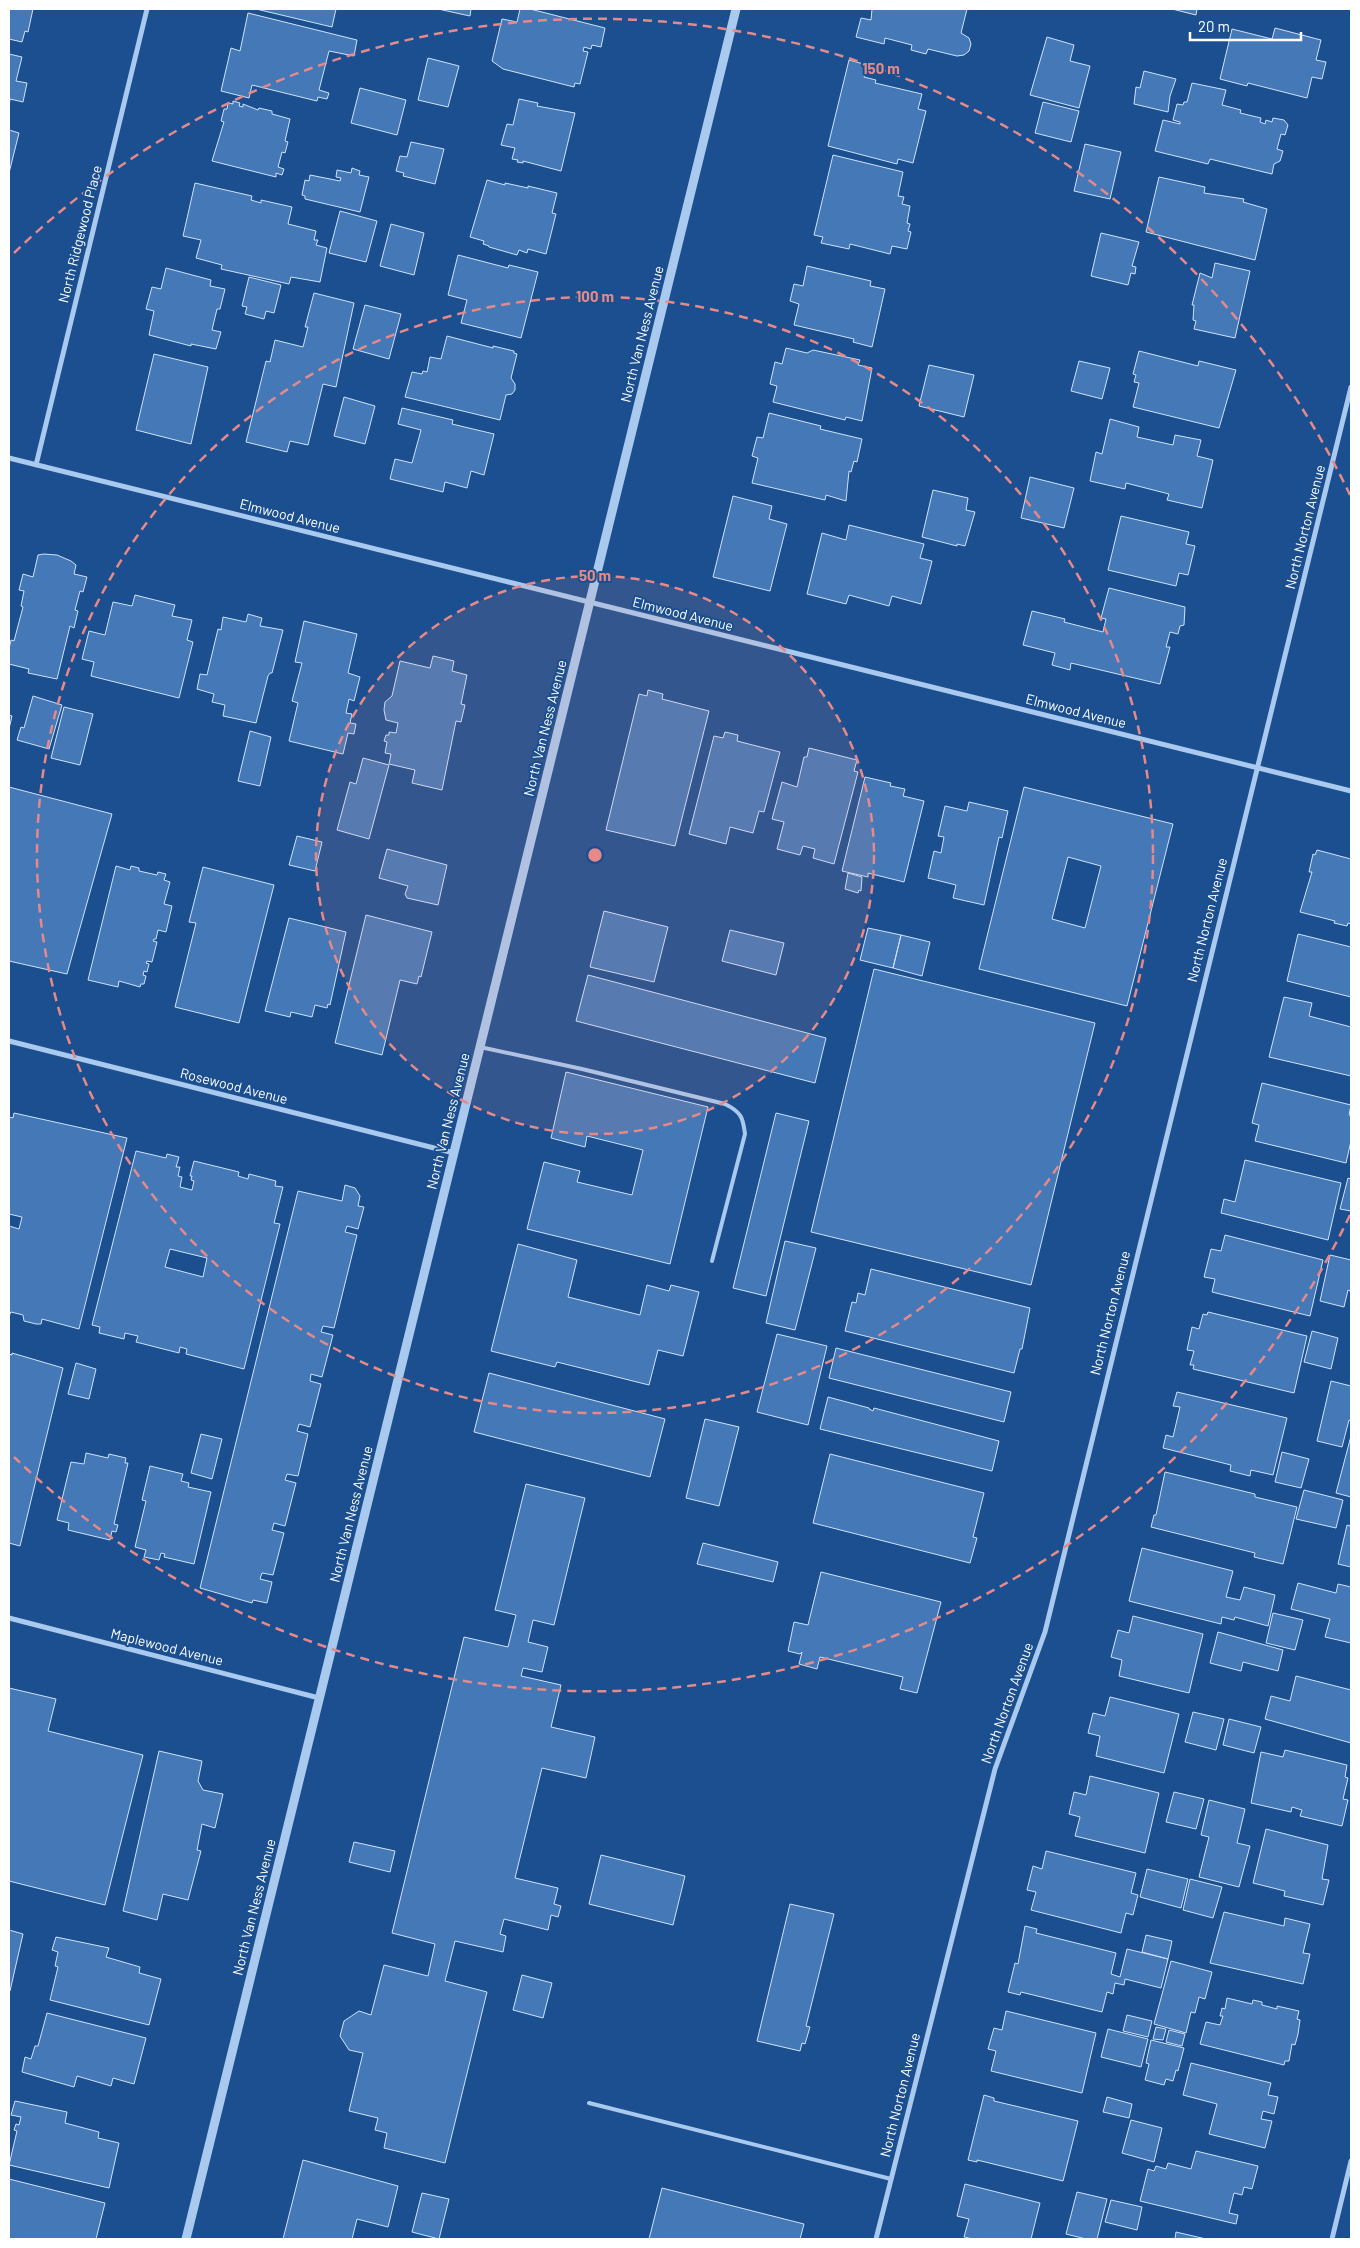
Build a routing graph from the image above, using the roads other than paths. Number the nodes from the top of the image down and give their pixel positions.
1 (147, 9) edge
2 (736, 9) edge
3 (1351, 388) edge
4 (9, 458) edge
5 (36, 465) junction
6 (590, 602) junction
7 (1258, 768) junction
8 (1351, 791) edge
9 (9, 1041) edge
10 (480, 1046) junction
11 (454, 1154) junction
12 (712, 1261) dead end
13 (9, 1618) edge
14 (320, 1698) junction
15 (589, 2103) dead end
16 (1351, 2161) edge
17 (891, 2179) junction
18 (186, 2239) edge
19 (876, 2239) edge
20 (1332, 2239) edge

1 - 5 street, North Ridgewood Place
2 - 6 street, North Van Ness Avenue
3 - 7 street, North Norton Avenue
4 - 5 street, Elmwood Avenue
5 - 6 street, Elmwood Avenue
6 - 7 street, Elmwood Avenue
6 - 10 street, North Van Ness Avenue
7 - 8 street, Elmwood Avenue
7 - 17 street, North Norton Avenue
9 - 11 street, Rosewood Avenue
10 - 11 street, North Van Ness Avenue
10 - 12 lane
11 - 14 street, North Van Ness Avenue
13 - 14 street, Maplewood Avenue
14 - 18 street, North Van Ness Avenue
15 - 17 lane
16 - 20 street
17 - 19 street, North Norton Avenue

